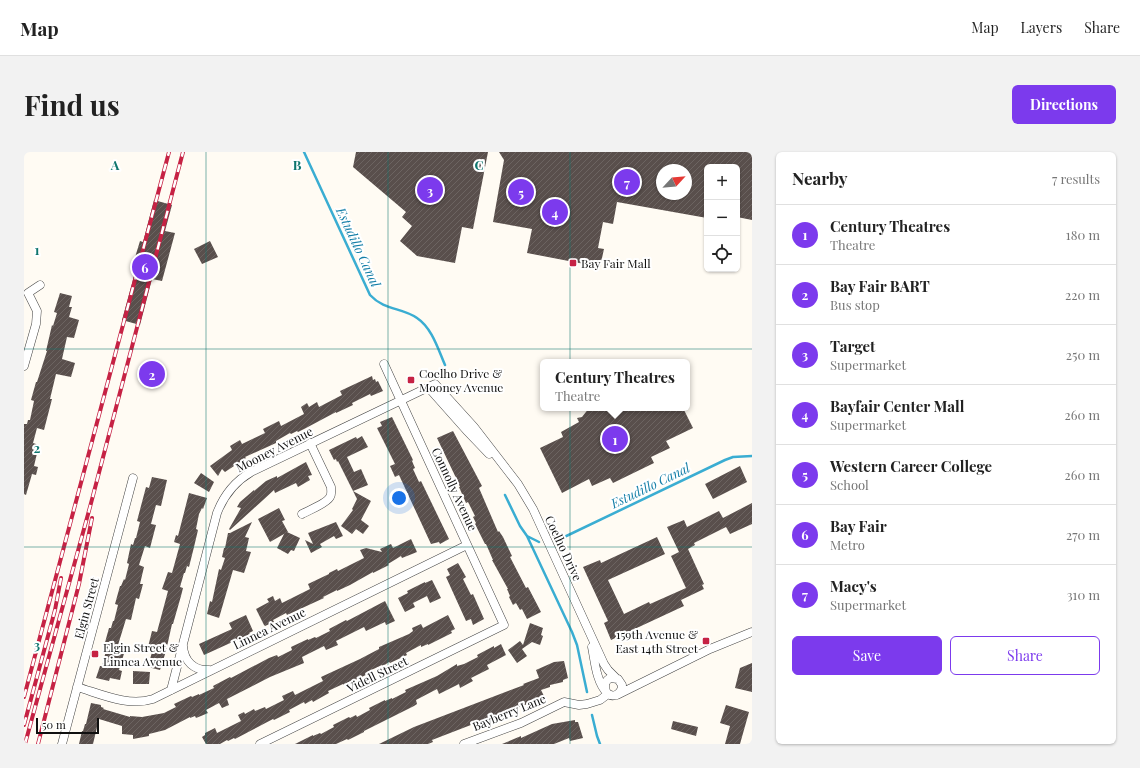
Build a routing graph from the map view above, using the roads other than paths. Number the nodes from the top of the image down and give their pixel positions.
1 (24, 285) edge
2 (40, 285) dead end
3 (28, 293) junction
4 (384, 364) dead end
5 (24, 366) edge
6 (431, 386) joint
7 (400, 400) junction
8 (310, 443) junction
9 (133, 478) dead end
10 (302, 514) dead end
11 (467, 545) junction
12 (504, 625) joint
13 (589, 632) junction
14 (752, 632) edge
15 (183, 642) junction
16 (212, 669) junction
17 (617, 678) junction
18 (640, 683) junction
19 (77, 687) junction
20 (171, 690) junction
21 (607, 692) junction
22 (617, 694) junction
23 (62, 744) edge
24 (260, 744) edge
25 (464, 744) edge

1 - 3 street
2 - 3 street
3 - 5 street
4 - 7 street, Connolly Avenue
6 - 7 street, Mooney Avenue
6 - 13 street, Coelho Drive
7 - 8 street, Mooney Avenue
7 - 11 street, Connolly Avenue
8 - 10 street
8 - 15 street, Mooney Avenue
9 - 19 street, Elgin Street
11 - 12 street, Connolly Avenue
11 - 16 street, Linnea Avenue
12 - 24 street, Videll Street
13 - 17 street, Coelho Drive
13 - 21 street, Coelho Drive
14 - 18 street
15 - 16 street
15 - 20 street, Mooney Avenue
16 - 20 street, Linnea Avenue
17 - 18 street
17 - 21 street
17 - 22 street
18 - 22 street
19 - 20 street, Linnea Avenue
19 - 23 street, Elgin Street
21 - 22 street
21 - 25 street, Bayberry Lane

